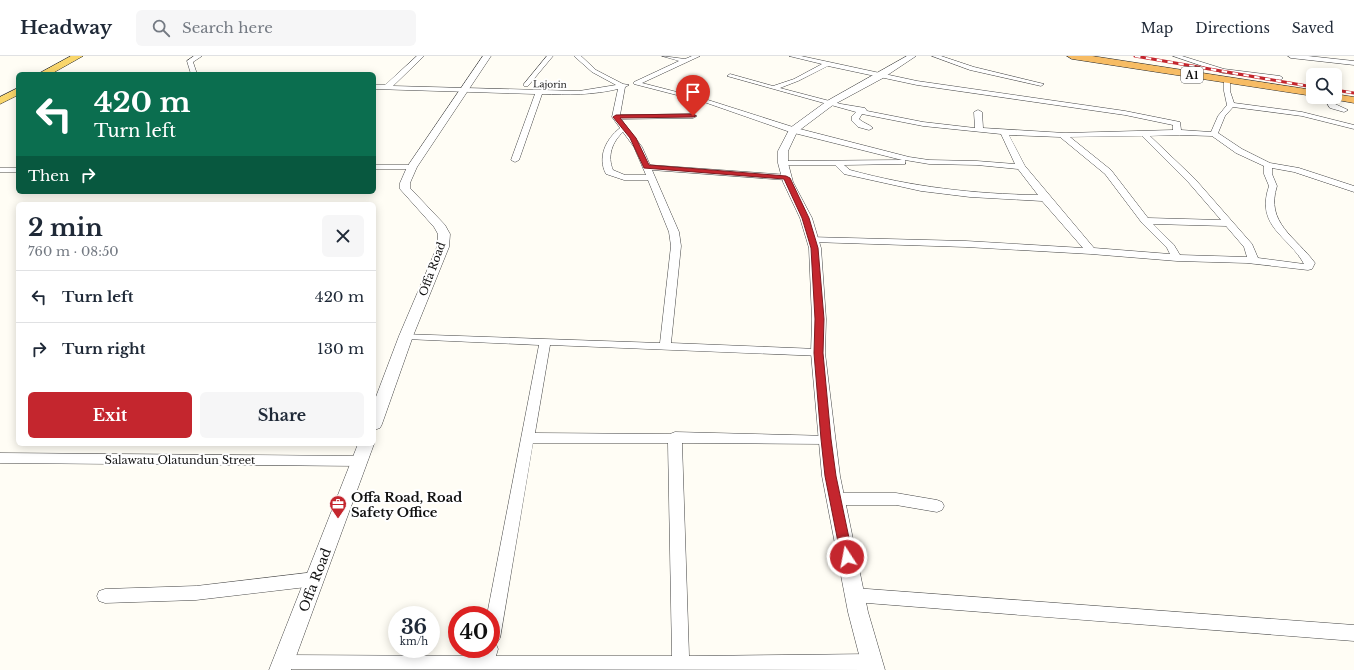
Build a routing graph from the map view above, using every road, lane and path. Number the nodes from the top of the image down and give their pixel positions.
1 (78, 56) edge
2 (86, 56) edge
3 (199, 56) edge
4 (421, 56) edge
5 (487, 56) edge
6 (550, 56) edge
7 (577, 56) edge
8 (665, 56) edge
9 (697, 56) edge
10 (792, 56) edge
11 (912, 56) edge
12 (935, 56) edge
13 (1072, 56) edge
14 (1088, 56) edge
15 (1176, 56) edge
16 (1291, 56) edge
17 (685, 61) junction
18 (1354, 63) edge
19 (826, 64) junction
20 (1239, 65) dead end
21 (47, 72) edge
22 (55, 72) edge
23 (193, 72) edge
24 (1239, 73) junction
25 (730, 76) dead end
26 (880, 76) junction
27 (1280, 78) dead end
28 (1227, 80) junction
29 (636, 83) junction
30 (1041, 84) dead end
31 (526, 85) dead end
32 (622, 86) junction
33 (16, 87) edge
34 (376, 87) edge
35 (386, 88) junction
36 (774, 88) junction
37 (464, 91) junction
38 (1306, 91) edge
39 (1306, 91) edge
40 (16, 92) edge
41 (540, 93) junction
42 (0, 96) edge
43 (1342, 96) edge
44 (1342, 97) edge
45 (1354, 97) edge
46 (1354, 100) edge
47 (0, 101) edge
48 (830, 103) junction
49 (1328, 104) edge
50 (1231, 105) junction
51 (862, 110) junction
52 (1344, 110) dead end
53 (978, 112) dead end
54 (693, 116) dead end
55 (616, 117) junction
56 (1354, 127) edge
57 (624, 128) junction
58 (869, 128) dead end
59 (793, 130) junction
60 (979, 130) junction
61 (1003, 131) junction
62 (1176, 132) junction
63 (1143, 133) junction
64 (1061, 134) junction
65 (1214, 134) junction
66 (515, 160) dead end
67 (836, 162) junction
68 (929, 162) junction
69 (1268, 166) junction
70 (412, 167) junction
71 (646, 167) junction
72 (1021, 167) junction
73 (376, 168) edge
74 (0, 170) edge
75 (16, 170) edge
76 (785, 170) junction
77 (650, 178) junction
78 (1354, 189) edge
79 (1045, 198) junction
80 (1145, 221) junction
81 (1228, 223) junction
82 (812, 239) junction
83 (1092, 251) junction
84 (1177, 258) junction
85 (1247, 260) junction
86 (406, 336) junction
87 (545, 342) junction
88 (665, 346) junction
89 (818, 353) junction
90 (376, 418) edge
91 (675, 437) junction
92 (528, 438) junction
93 (826, 439) junction
94 (363, 453) edge
95 (0, 458) edge
96 (835, 499) junction
97 (937, 506) dead end
98 (315, 579) junction
99 (854, 595) junction
100 (105, 596) dead end
101 (497, 606) edge
102 (1354, 633) edge
103 (487, 661) edge
104 (873, 666) edge
105 (282, 667) edge
106 (681, 667) edge

1 - 21 main road
2 - 22 main road
3 - 23 street
4 - 35 street
5 - 37 street
6 - 31 street
7 - 32 street
8 - 17 street
9 - 17 street
10 - 19 street
11 - 26 street
12 - 30 street
13 - 28 highway, A1
14 - 39 highway, A1
15 - 24 street
16 - 18 street
17 - 29 street
19 - 26 street
19 - 36 street
20 - 24 street
24 - 27 street
25 - 36 street
26 - 48 street
26 - 62 street
28 - 38 highway, A1
28 - 50 street
29 - 32 street, Lajorin
29 - 59 street
32 - 41 street, Lajorin
32 - 55 street
33 - 42 main road
34 - 35 street, Lajorin
35 - 37 street, Lajorin
36 - 48 street
37 - 41 street, Lajorin
37 - 70 street, Offa Road
40 - 47 main road
41 - 66 street
43 - 45 highway
44 - 46 highway
48 - 51 street
48 - 59 street
49 - 52 street
50 - 56 street
50 - 65 street
51 - 58 street
51 - 60 street
53 - 60 street
54 - 55 street
55 - 57 street
57 - 71 street
57 - 77 street
59 - 68 street
59 - 76 street
60 - 61 street
61 - 64 street
61 - 72 street
62 - 63 street
62 - 65 street
63 - 64 street
63 - 81 street
64 - 80 street
65 - 69 street
67 - 68 street
67 - 76 street
67 - 79 street
68 - 72 street
69 - 78 street
69 - 85 street
70 - 73 street
70 - 86 street, Offa Road
71 - 76 street
71 - 77 street
72 - 79 street
74 - 75 street
76 - 82 street
77 - 88 street
79 - 83 street
80 - 81 street
80 - 84 street
81 - 85 street
82 - 83 street
82 - 89 street
83 - 84 street
84 - 85 street
86 - 87 street
86 - 90 street, Offa Road
87 - 88 street
87 - 92 street
88 - 89 street
89 - 93 street
91 - 92 street
91 - 93 street
91 - 106 street
92 - 101 street
93 - 96 street
94 - 95 street, Salawatu Olatundun Street
94 - 98 street, Offa Road
96 - 97 street
96 - 99 street
98 - 100 street
98 - 105 street, Offa Road
99 - 102 street
99 - 104 street
103 - 105 street
103 - 106 street
104 - 106 street

